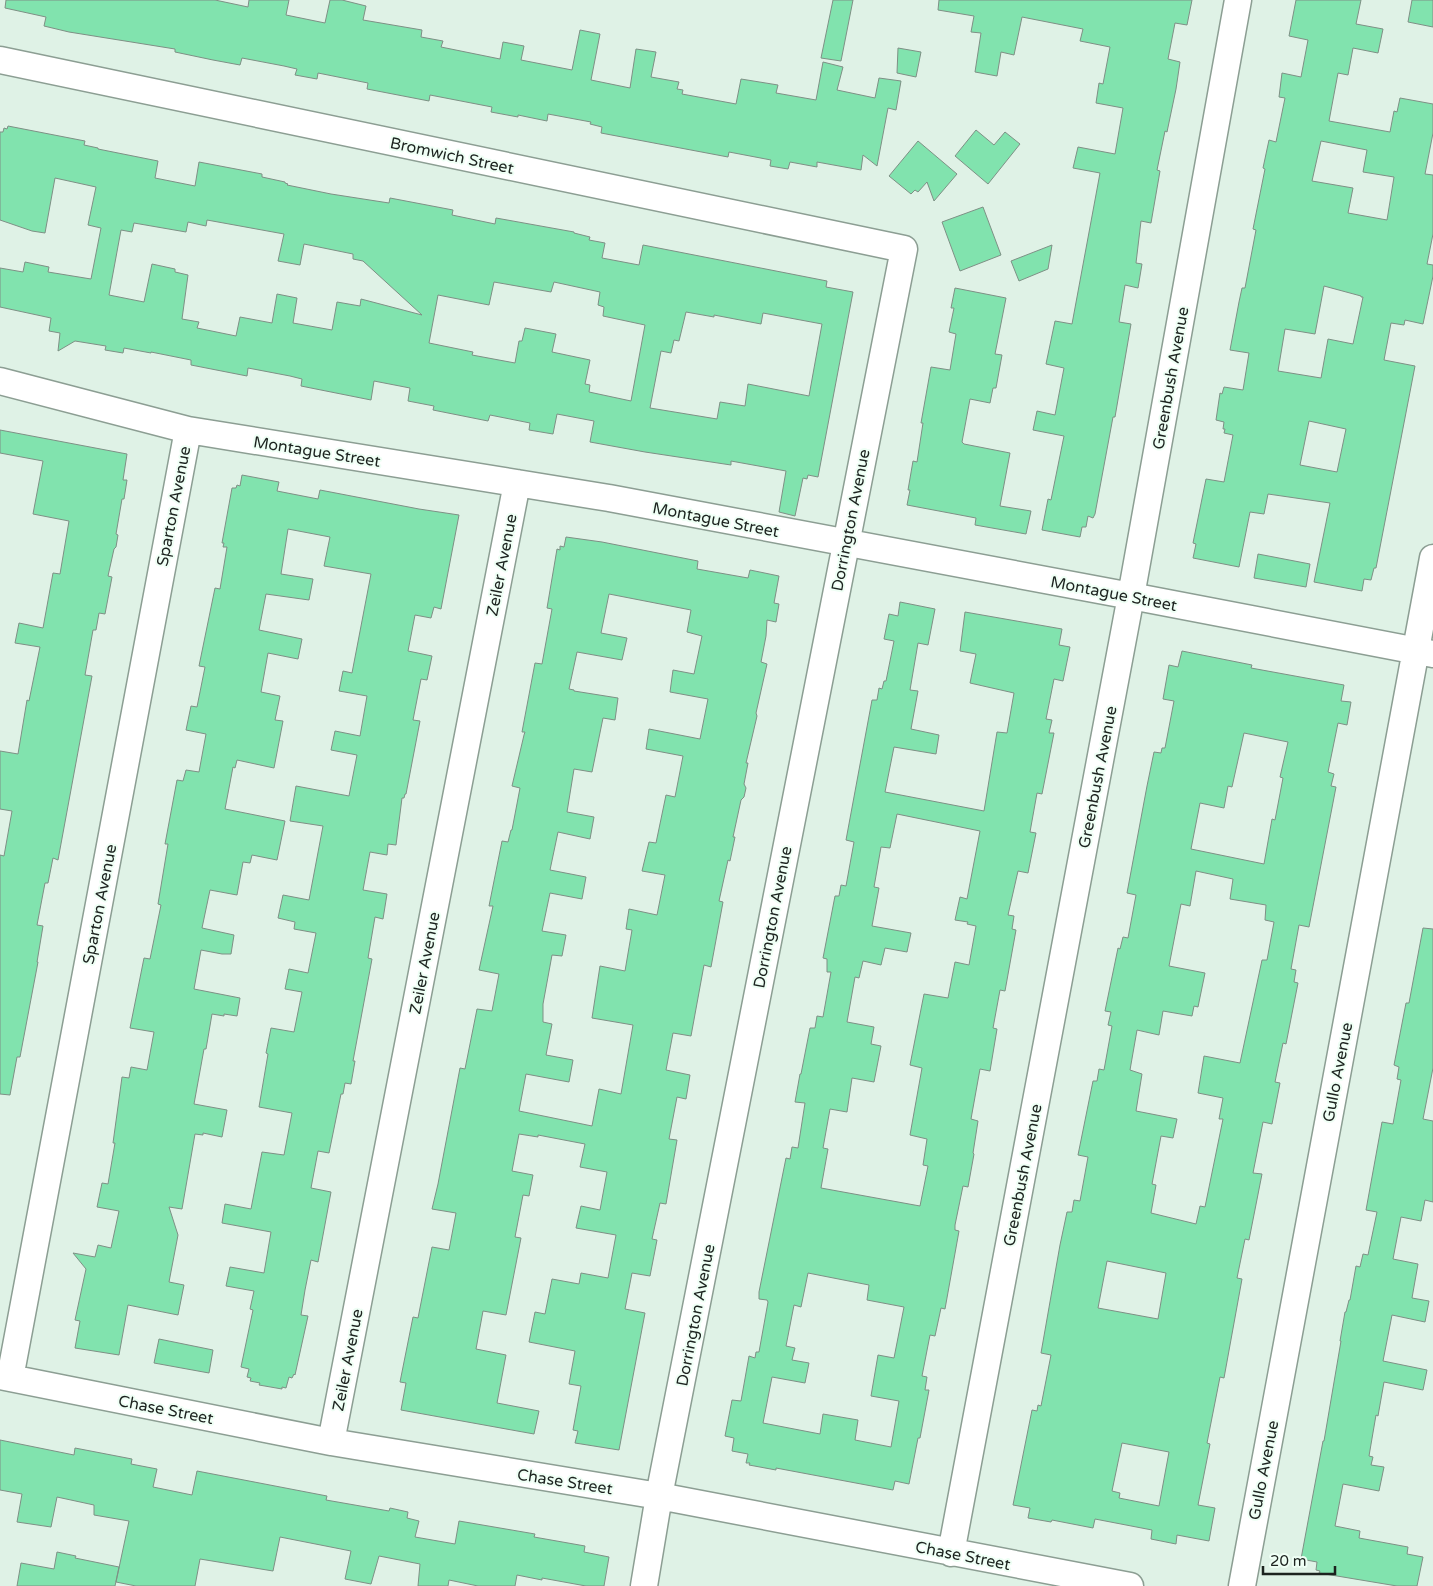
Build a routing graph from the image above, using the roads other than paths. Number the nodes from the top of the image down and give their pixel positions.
1 (1238, 0) edge
2 (0, 60) edge
3 (904, 249) joint
4 (0, 381) edge
5 (188, 430) junction
6 (517, 483) junction
7 (846, 543) junction
8 (1433, 558) edge
9 (1131, 596) junction
10 (1424, 652) edge
11 (5, 1377) edge
12 (331, 1442) junction
13 (659, 1496) junction
14 (951, 1553) junction
15 (644, 1586) edge
16 (1130, 1586) edge
17 (1242, 1586) edge

1 - 9 street, Greenbush Avenue
2 - 3 street, Bromwich Street
3 - 7 street, Dorrington Avenue
4 - 5 street, Montague Street
5 - 6 street, Montague Street
5 - 11 street, Sparton Avenue
6 - 7 street, Montague Street
6 - 12 street, Zeiler Avenue
7 - 9 street, Montague Street
7 - 13 street, Dorrington Avenue
8 - 10 street, Gullo Avenue
9 - 10 street, Montague Street
9 - 14 street, Greenbush Avenue
10 - 17 street, Gullo Avenue
11 - 12 street, Chase Street
12 - 13 street, Chase Street
13 - 14 street, Chase Street
13 - 15 street, Dorrington Avenue
14 - 16 street, Chase Street

